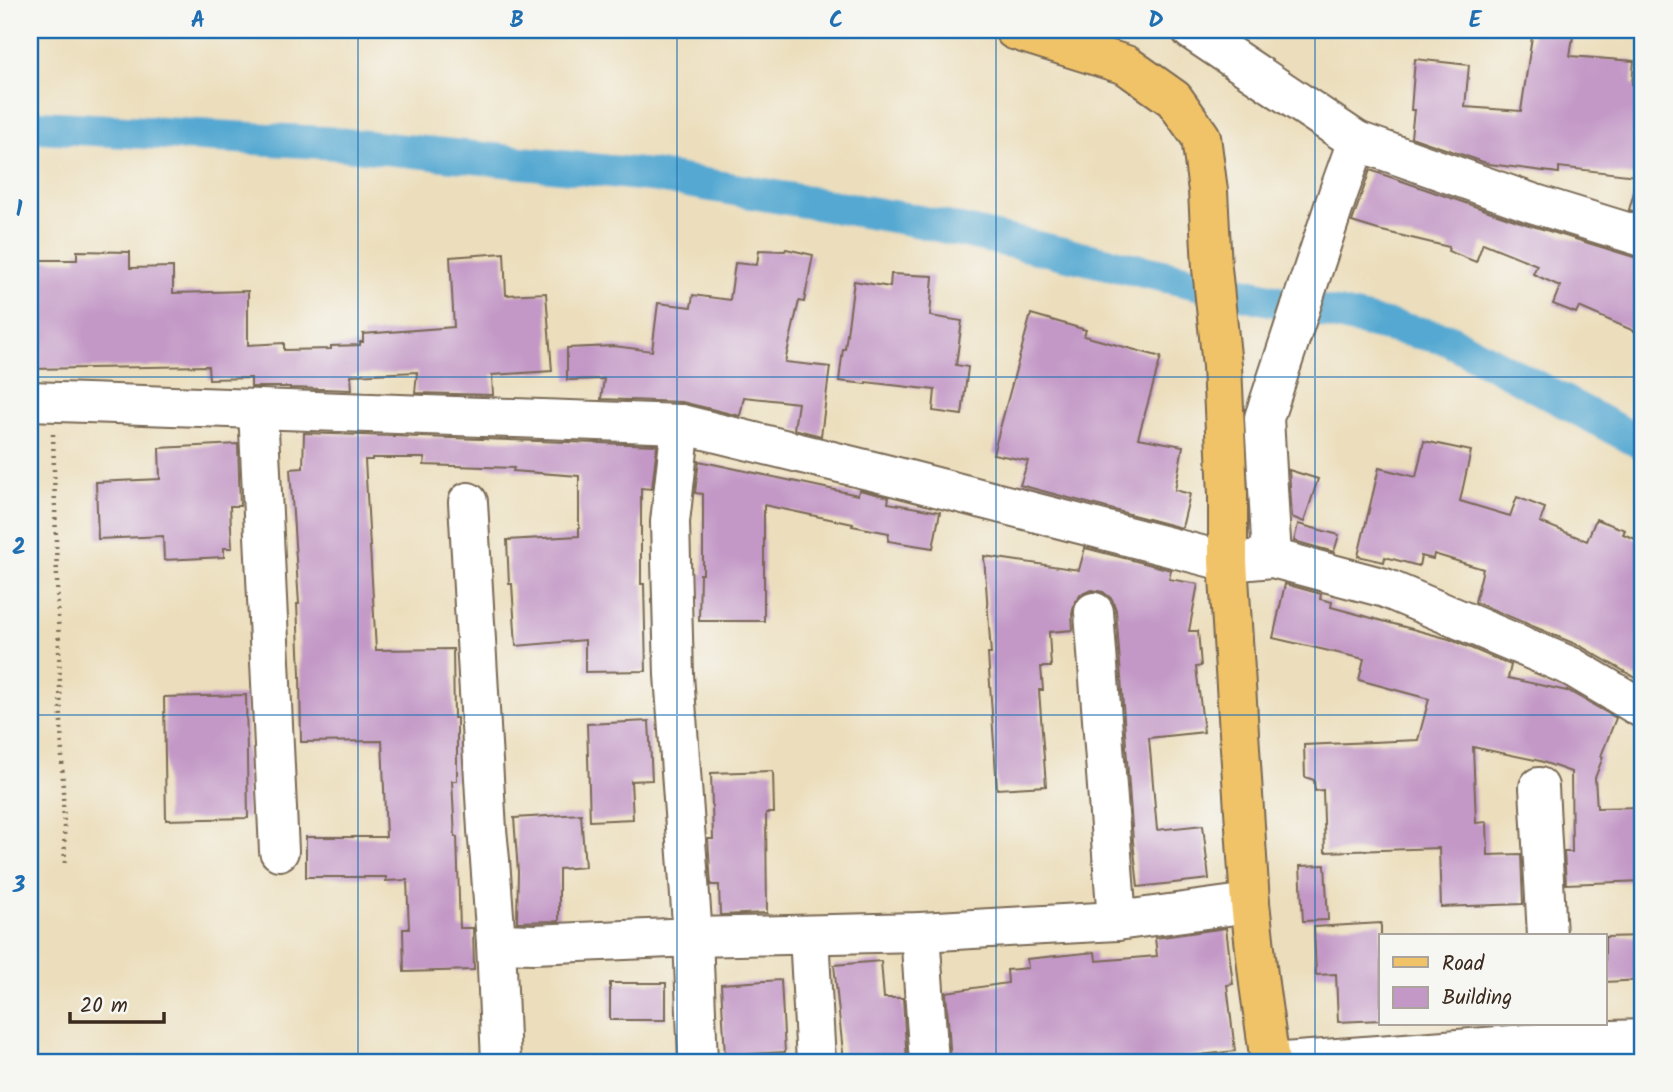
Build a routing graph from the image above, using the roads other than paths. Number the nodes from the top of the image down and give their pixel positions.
1 (1014, 30) edge
2 (1191, 30) edge
3 (1357, 141) junction
4 (1643, 237) edge
5 (41, 401) edge
6 (258, 409) junction
7 (681, 424) junction
8 (468, 502) dead end
9 (1272, 558) junction
10 (1228, 562) junction
11 (1094, 612) dead end
12 (1643, 709) edge
13 (1539, 787) dead end
14 (279, 851) dead end
15 (1250, 903) junction
16 (1117, 921) junction
17 (920, 932) junction
18 (1547, 934) edge
19 (809, 935) junction
20 (693, 937) junction
21 (496, 943) junction
22 (1643, 1039) edge
23 (1553, 1043) edge
24 (501, 1062) edge
25 (698, 1062) edge
26 (816, 1062) edge
27 (929, 1062) edge
28 (1270, 1062) edge
29 (1284, 1062) edge

1 - 10 main road
2 - 3 street
3 - 4 street
3 - 9 street
5 - 6 street
6 - 7 street
6 - 14 street
7 - 10 street
7 - 20 street
8 - 21 street
9 - 10 street
9 - 12 street
10 - 15 main road
11 - 16 street
13 - 18 street
15 - 16 street
15 - 28 main road
16 - 17 street
17 - 19 street
17 - 27 street
19 - 20 street
19 - 26 street
20 - 21 street
20 - 25 street
21 - 24 street
22 - 23 street
23 - 29 street

